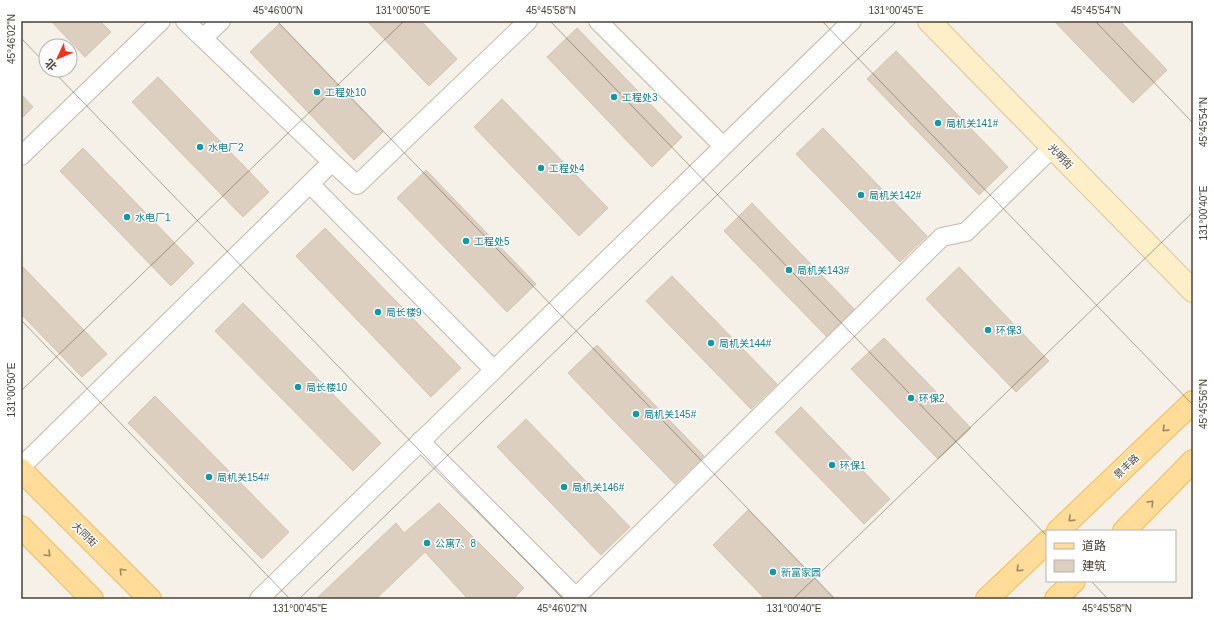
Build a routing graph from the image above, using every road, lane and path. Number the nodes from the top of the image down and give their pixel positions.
1 (161, 21) edge
2 (185, 21) edge
3 (221, 21) edge
4 (528, 21) edge
5 (598, 21) edge
6 (852, 21) edge
7 (929, 21) edge
8 (203, 38) junction
9 (723, 146) junction
10 (1053, 147) junction
11 (21, 156) edge
12 (332, 162) junction
13 (310, 184) junction
14 (1193, 291) edge
15 (494, 370) junction
16 (1193, 402) edge
17 (420, 441) junction
18 (1193, 461) edge
19 (21, 468) edge
20 (21, 527) edge
21 (1059, 530) edge
22 (1125, 530) edge
23 (1046, 543) edge
24 (1073, 582) edge
25 (92, 599) edge
26 (150, 599) edge
27 (259, 599) edge
28 (987, 599) edge
29 (1056, 599) edge

1 - 11 street
2 - 8 street
3 - 8 street
4 - 12 street
5 - 9 street
6 - 9 street
7 - 10 main road, 光明街
8 - 12 street
9 - 15 street
10 - 14 main road, 光明街
10 - 17 street
12 - 13 street
13 - 15 street
13 - 19 street
15 - 17 street
16 -> 21 main road, 景丰路
17 - 27 street
22 -> 18 main road
26 -> 19 main road, 大同街
20 -> 25 main road
23 -> 28 main road
24 - 29 main road

